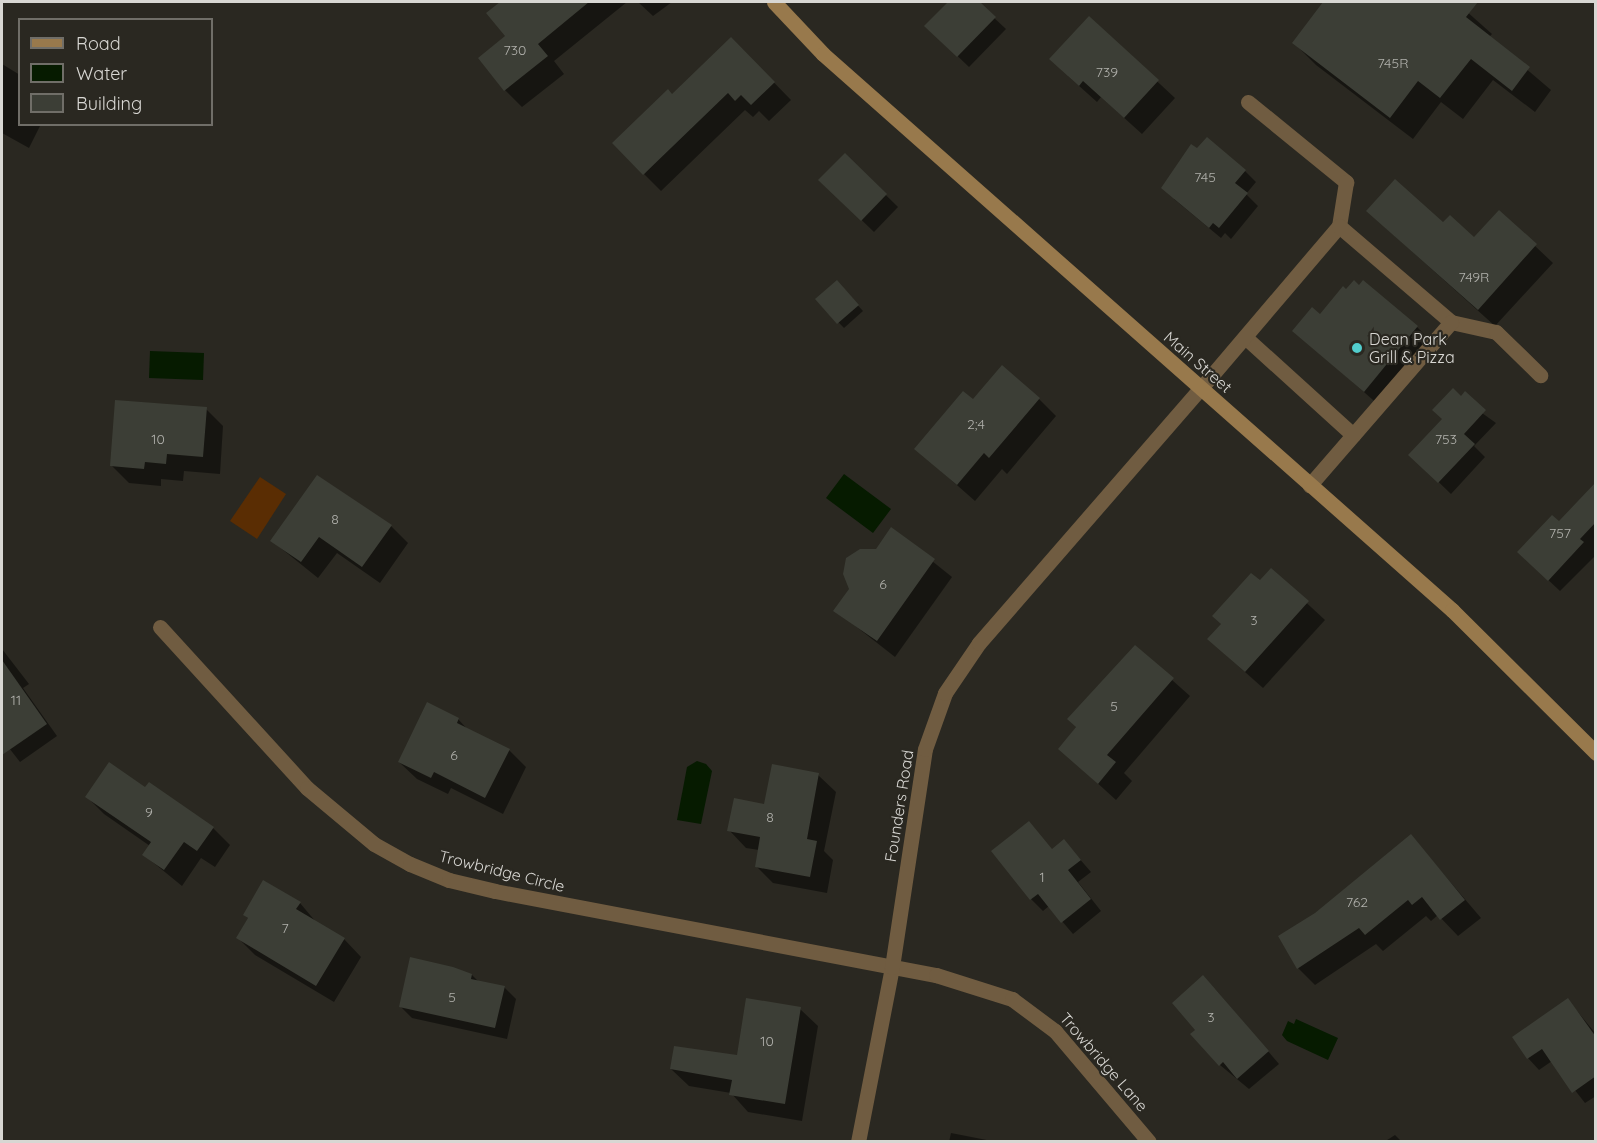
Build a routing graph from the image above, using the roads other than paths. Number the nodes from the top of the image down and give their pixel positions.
1 (774, 2) edge
2 (1248, 102) dead end
3 (1339, 226) junction
4 (1451, 322) junction
5 (1245, 337) junction
6 (1540, 375) dead end
7 (1201, 388) junction
8 (1353, 435) junction
9 (1310, 485) junction
10 (160, 627) dead end
11 (1596, 753) edge
12 (892, 967) junction
13 (858, 1142) edge
14 (1149, 1142) edge

1 - 7 main road, Main Street
2 - 3 street
3 - 4 street
3 - 5 street, Founders Road
4 - 6 street
4 - 8 street
5 - 7 street, Founders Road
5 - 8 street
7 - 9 main road, Main Street
7 - 12 street, Founders Road
8 - 9 street
9 - 11 main road, Main Street
10 - 12 street, Trowbridge Circle
12 - 13 street, Founders Road
12 - 14 street, Trowbridge Lane

